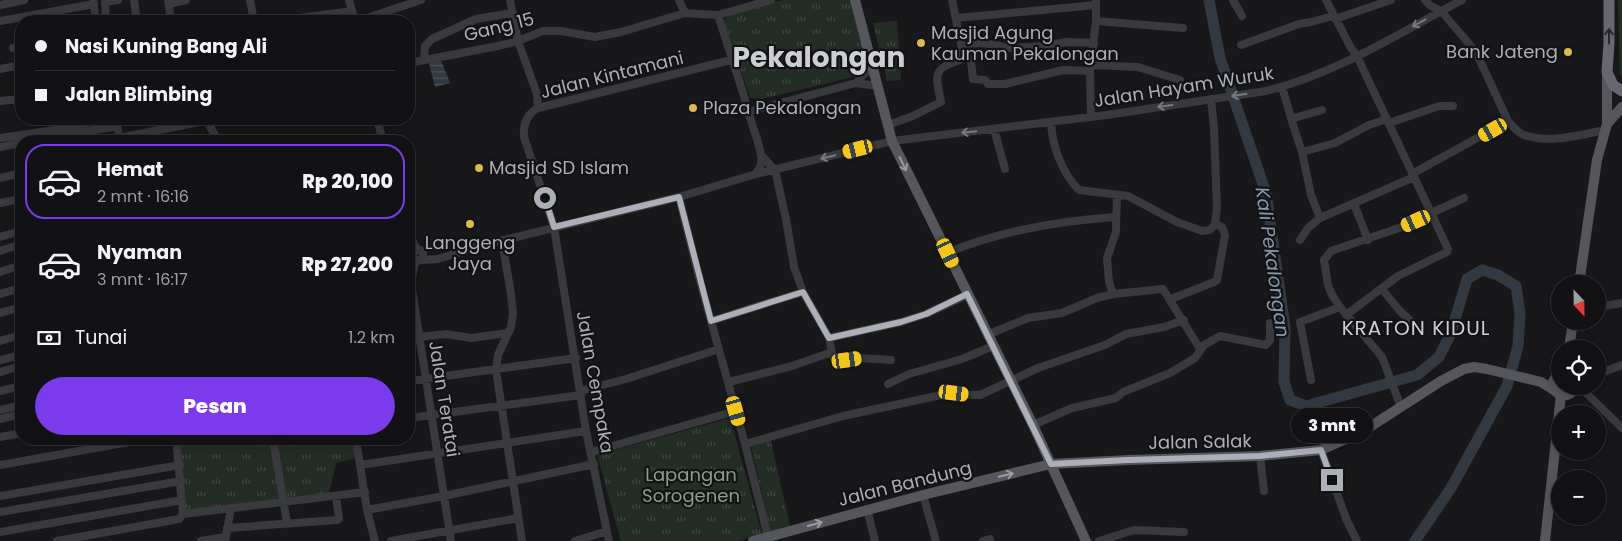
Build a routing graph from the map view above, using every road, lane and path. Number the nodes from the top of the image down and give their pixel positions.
1 (24, 0) edge
2 (118, 0) edge
3 (134, 0) edge
4 (186, 0) edge
5 (250, 0) edge
6 (349, 0) edge
7 (421, 0) edge
8 (510, 0) edge
9 (679, 0) edge
10 (771, 0) edge
11 (855, 0) edge
12 (952, 0) edge
13 (1233, 0) edge
14 (1327, 0) edge
15 (1391, 0) edge
16 (1425, 0) edge
17 (1462, 0) edge
18 (1609, 0) edge
19 (94, 2) edge
20 (168, 2) edge
21 (1096, 2) edge
22 (0, 5) edge
23 (352, 11) junction
24 (1441, 11) junction
25 (512, 13) junction
26 (685, 13) junction
27 (30, 15) edge
28 (95, 15) edge
29 (106, 15) edge
30 (135, 15) edge
31 (170, 15) edge
32 (253, 15) edge
33 (322, 15) edge
34 (354, 15) edge
35 (375, 15) edge
36 (718, 15) junction
37 (1242, 16) dead end
38 (1334, 17) junction
39 (15, 18) edge
40 (956, 18) junction
41 (0, 21) edge
42 (1096, 21) junction
43 (1182, 28) dead end
44 (518, 41) junction
45 (1094, 43) junction
46 (961, 44) junction
47 (1241, 45) dead end
48 (963, 54) junction
49 (1357, 56) junction
50 (424, 60) junction
51 (731, 60) junction
52 (415, 62) edge
53 (15, 66) edge
54 (1091, 68) junction
55 (0, 69) edge
56 (872, 70) junction
57 (1607, 72) junction
58 (1180, 80) dead end
59 (856, 84) junction
60 (877, 86) junction
61 (1282, 87) junction
62 (1622, 91) edge
63 (1212, 99) junction
64 (15, 100) edge
65 (0, 101) edge
66 (1452, 106) dead end
67 (1622, 107) edge
68 (538, 108) junction
69 (1322, 110) dead end
70 (747, 112) junction
71 (1092, 117) junction
72 (1292, 121) junction
73 (1388, 121) junction
74 (1508, 121) junction
75 (1051, 122) junction
76 (84, 125) edge
77 (106, 125) edge
78 (181, 125) edge
79 (888, 125) junction
80 (1606, 127) junction
81 (994, 129) junction
82 (62, 132) junction
83 (31, 135) edge
84 (51, 135) edge
85 (133, 135) edge
86 (15, 137) edge
87 (0, 138) edge
88 (892, 141) junction
89 (15, 144) edge
90 (0, 147) edge
91 (1302, 152) junction
92 (761, 155) junction
93 (1005, 169) dead end
94 (775, 170) junction
95 (15, 174) edge
96 (756, 174) junction
97 (1413, 176) junction
98 (0, 178) edge
99 (1117, 196) junction
100 (679, 197) junction
101 (1464, 198) dead end
102 (15, 200) edge
103 (0, 203) edge
104 (1354, 204) junction
105 (1432, 214) junction
106 (1115, 217) junction
107 (1320, 218) junction
108 (1215, 224) junction
109 (554, 227) junction
110 (15, 233) edge
111 (0, 237) edge
112 (1300, 240) dead end
113 (1368, 240) junction
114 (502, 241) junction
115 (15, 246) edge
116 (0, 251) edge
117 (948, 253) junction
118 (415, 255) edge
119 (15, 267) edge
120 (0, 272) edge
121 (1580, 275) edge
122 (1382, 289) junction
123 (15, 290) edge
124 (803, 292) junction
125 (0, 294) edge
126 (967, 294) junction
127 (1113, 294) junction
128 (1171, 299) junction
129 (1622, 304) edge
130 (1606, 306) edge
131 (1340, 307) junction
132 (15, 309) edge
133 (0, 313) edge
134 (1346, 315) junction
135 (1184, 320) junction
136 (711, 321) junction
137 (1270, 323) dead end
138 (415, 324) edge
139 (1417, 327) dead end
140 (508, 333) junction
141 (987, 336) junction
142 (15, 337) edge
143 (419, 337) junction
144 (829, 338) junction
145 (0, 341) edge
146 (992, 346) junction
147 (719, 349) junction
148 (1200, 349) junction
149 (832, 352) junction
150 (15, 356) edge
151 (576, 358) junction
152 (0, 360) edge
153 (890, 360) dead end
154 (1622, 365) edge
155 (15, 368) edge
156 (496, 370) junction
157 (1606, 371) edge
158 (0, 372) edge
159 (1551, 377) edge
160 (426, 378) junction
161 (415, 380) edge
162 (1010, 380) junction
163 (1311, 380) dead end
164 (1537, 381) junction
165 (729, 382) junction
166 (888, 384) dead end
167 (15, 387) edge
168 (1551, 388) edge
169 (0, 391) edge
170 (581, 393) junction
171 (1558, 395) edge
172 (1589, 395) edge
173 (15, 406) edge
174 (500, 406) junction
175 (1401, 407) junction
176 (0, 410) edge
177 (736, 411) junction
178 (15, 415) edge
179 (432, 415) junction
180 (415, 417) edge
181 (0, 419) edge
182 (1619, 420) edge
183 (1033, 425) junction
184 (1622, 428) edge
185 (586, 431) junction
186 (15, 434) edge
187 (0, 437) edge
188 (508, 443) junction
189 (746, 444) junction
190 (112, 445) edge
191 (177, 445) edge
192 (274, 445) edge
193 (357, 445) edge
194 (1321, 450) junction
195 (591, 452) junction
196 (438, 454) junction
197 (1260, 456) junction
198 (594, 464) junction
199 (1051, 464) junction
200 (0, 465) edge
201 (180, 465) junction
202 (360, 466) junction
203 (181, 481) junction
204 (513, 481) junction
205 (1264, 491) dead end
206 (365, 492) junction
207 (924, 494) junction
208 (0, 496) edge
209 (336, 496) junction
210 (444, 496) junction
211 (182, 500) junction
212 (284, 501) junction
213 (231, 508) junction
214 (867, 509) junction
215 (368, 510) junction
216 (0, 512) edge
217 (183, 514) junction
218 (518, 518) junction
219 (288, 523) junction
220 (226, 528) junction
221 (450, 530) junction
222 (607, 531) junction
223 (0, 532) edge
224 (1184, 532) dead end
225 (225, 539) edge
226 (768, 539) edge
227 (57, 541) edge
228 (201, 541) edge
229 (375, 541) edge
230 (391, 541) edge
231 (451, 541) edge
232 (522, 541) edge
233 (575, 541) edge
234 (609, 541) edge
235 (753, 541) edge
236 (875, 541) edge
237 (936, 541) edge
238 (1086, 541) edge
239 (1099, 541) edge
240 (1358, 541) edge
241 (1545, 541) edge

1 - 22 street
2 - 29 street
3 - 30 street
4 - 20 street
5 - 32 street
6 - 23 street
7 - 35 street
8 - 25 street
9 - 26 street
10 - 36 street
11 - 56 main road
12 - 40 street
13 - 37 street
14 - 38 street
15 - 38 street
16 - 24 street
17 - 24 street, Jalan Hayam Wuruk
57 -> 18 highway
19 - 27 street
19 - 28 street
20 - 31 street
21 - 40 street
21 - 42 street
23 - 33 street
23 - 34 street
24 -> 49 street, Jalan Hayam Wuruk
24 - 74 street
25 - 44 street
25 - 50 street
26 - 36 street
26 - 44 street, Gang 15
36 - 51 street
38 - 47 street
38 - 49 street
39 - 41 street
40 - 46 street
42 - 43 street
42 - 45 street
44 - 50 street, Gang 15
44 - 68 street
45 - 46 street
45 - 54 street
46 - 48 street
48 - 54 street
48 - 79 street
49 - 61 street, Jalan Hayam Wuruk
49 - 73 street
50 - 52 street, Gang 15
51 - 68 street, Jalan Kintamani
51 - 70 street
53 - 55 street
54 - 58 street
54 - 71 street
56 - 59 street
56 - 60 main road
57 - 62 highway
57 - 80 main road
59 - 60 street
59 - 70 street
60 - 79 main road
61 -> 63 street, Jalan Hayam Wuruk
61 - 72 street
63 -> 71 street, Jalan Hayam Wuruk
63 - 108 street
64 - 65 street
66 - 73 street
67 - 80 main road
68 - 109 street, Jalan Kintamani
69 - 72 street
70 - 92 street
71 - 75 street, Jalan Hayam Wuruk
72 - 91 street
73 - 91 street
73 - 97 street
74 - 80 street
74 - 97 street
75 - 81 street, Jalan Hayam Wuruk
75 - 99 street
76 - 82 street
77 - 82 street
78 - 85 street
79 - 88 main road
80 - 121 main road
81 -> 88 street, Jalan Hayam Wuruk
81 - 93 street
82 - 83 street
82 - 84 street
86 - 87 street
88 -> 94 street, Jalan Hayam Wuruk
88 -> 117 main road
89 - 90 street
91 - 107 street
92 - 94 street
92 - 96 street
94 - 96 street, Jalan Hayam Wuruk
94 - 124 street
95 - 98 street
96 - 100 street, Jalan Hayam Wuruk
97 - 104 street
97 - 105 street
99 - 106 street
99 - 108 street
100 - 109 street, Jalan Hayam Wuruk
100 - 136 street
101 - 105 street
102 - 103 street
104 - 107 street
104 - 113 street
105 - 113 street
105 - 122 street
106 - 117 street
106 - 127 street
107 - 112 street
108 - 128 street
109 - 114 street, Jalan Hayam Wuruk
109 - 151 street, Jalan Cempaka
110 - 111 street
113 - 131 street
114 - 118 street, Jalan Hayam Wuruk
114 - 140 street
115 - 116 street
117 - 126 main road
119 - 120 street
122 - 134 street
122 - 139 street
123 - 125 street
124 - 136 street
124 - 144 street
126 - 141 main road
126 - 144 street
127 - 128 street
127 - 141 street
128 - 135 street
129 - 130 street
131 - 134 street
131 - 163 street
132 - 133 street
134 - 175 street
135 - 148 street
135 - 162 street
136 - 147 street
137 - 148 street
138 - 143 street, Jalan Teratai
140 - 143 street
140 - 156 street
141 - 146 main road
142 - 145 street
143 - 160 street, Jalan Teratai
144 - 149 street
146 - 162 main road
146 - 166 street
147 - 165 street
147 - 170 street
148 - 183 street
149 - 153 street
149 - 165 street
150 - 152 street
151 - 156 street
151 - 170 street, Jalan Cempaka
154 - 157 street
155 - 158 street
156 - 160 street
156 - 174 street
159 - 164 main road
160 - 161 street
160 - 179 street, Jalan Teratai
162 - 183 main road
162 - 189 street
164 - 168 main road
164 - 175 main road, Jalan Salak
165 - 177 street
167 - 169 street
170 - 174 street
170 - 185 street, Jalan Cempaka
171 - 241 main road
172 - 182 street
173 - 176 street
174 - 179 street
174 - 188 street
175 - 194 main road, Jalan Salak
177 - 189 street
177 - 195 street
178 - 181 street
179 - 180 street
179 - 196 street, Jalan Teratai
182 - 184 street
183 - 199 main road
185 - 188 street
185 - 195 street, Jalan Cempaka
186 - 187 street
188 - 196 street
188 - 204 street
189 - 226 street
190 - 200 street
191 - 201 street
192 - 212 street
193 - 202 street
194 - 197 main road, Jalan Salak
194 - 240 street
195 - 198 street, Jalan Cempaka
196 - 202 street
196 - 210 street, Jalan Teratai
197 - 199 main road, Jalan Salak
197 - 205 street
198 - 204 street
198 - 222 street, Jalan Cempaka
207 -> 199 main road, Jalan Bandung
199 - 238 main road
201 - 203 street
201 - 208 street
202 - 206 street
203 - 211 street
203 - 216 street
204 - 210 street
204 - 218 street
206 - 209 street
206 - 215 street
207 - 214 main road, Jalan Bandung
207 - 237 street
209 - 212 street
209 - 219 street
210 - 215 street
210 - 221 street, Jalan Teratai
211 - 217 street
211 - 223 street
212 - 213 street
212 - 219 street
213 - 217 street
213 - 220 street
226 -> 214 main road, Jalan Bandung
214 - 236 street
215 - 229 street
217 - 227 street
218 - 221 street
218 - 232 street
219 - 220 street
220 - 225 street
221 - 230 street
221 - 231 street, Jalan Teratai
222 - 233 street
222 - 234 street, Jalan Cempaka
224 - 239 street
225 - 228 street
226 - 235 main road, Jalan Bandung

